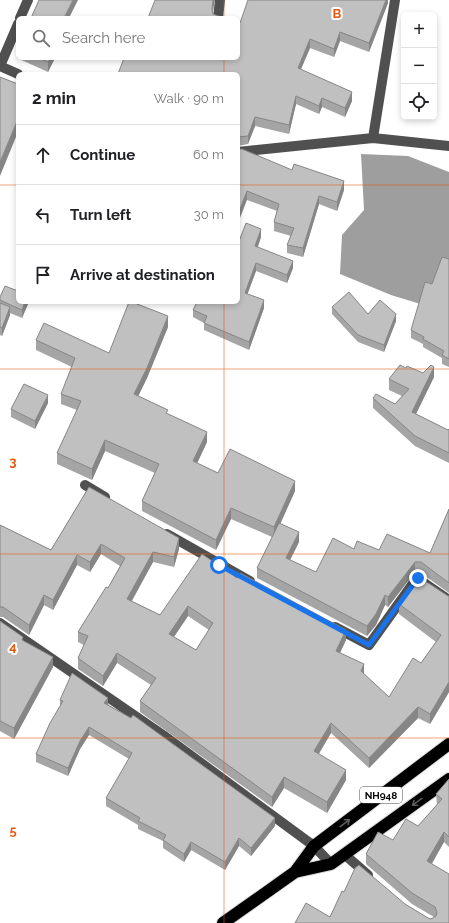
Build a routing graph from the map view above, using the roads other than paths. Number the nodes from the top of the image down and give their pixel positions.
1 (28, 0) edge
2 (220, 0) edge
3 (395, 0) edge
4 (21, 16) edge
5 (218, 16) edge
6 (16, 29) edge
7 (0, 66) edge
8 (16, 73) edge
9 (373, 138) junction
10 (449, 146) edge
11 (240, 152) edge
12 (85, 484) dead end
13 (112, 501) edge
14 (159, 529) edge
15 (260, 587) edge
16 (449, 600) edge
17 (0, 623) edge
18 (328, 623) edge
19 (449, 744) edge
20 (449, 779) edge
21 (314, 846) junction
22 (344, 854) junction
23 (331, 864) junction
24 (295, 872) junction
25 (379, 884) edge
26 (223, 923) edge

1 - 4 street
2 - 5 street
3 - 9 street
6 - 7 street
7 - 8 street
9 - 10 street
9 - 11 street
12 - 13 street
14 - 15 street
16 - 18 street
17 - 21 street
21 -> 19 highway, NH948
20 -> 22 highway, NH948
21 - 23 street
21 - 24 highway, NH948
22 - 23 highway, NH948
22 - 25 street
23 - 24 highway, NH948
24 - 26 highway, NH948

